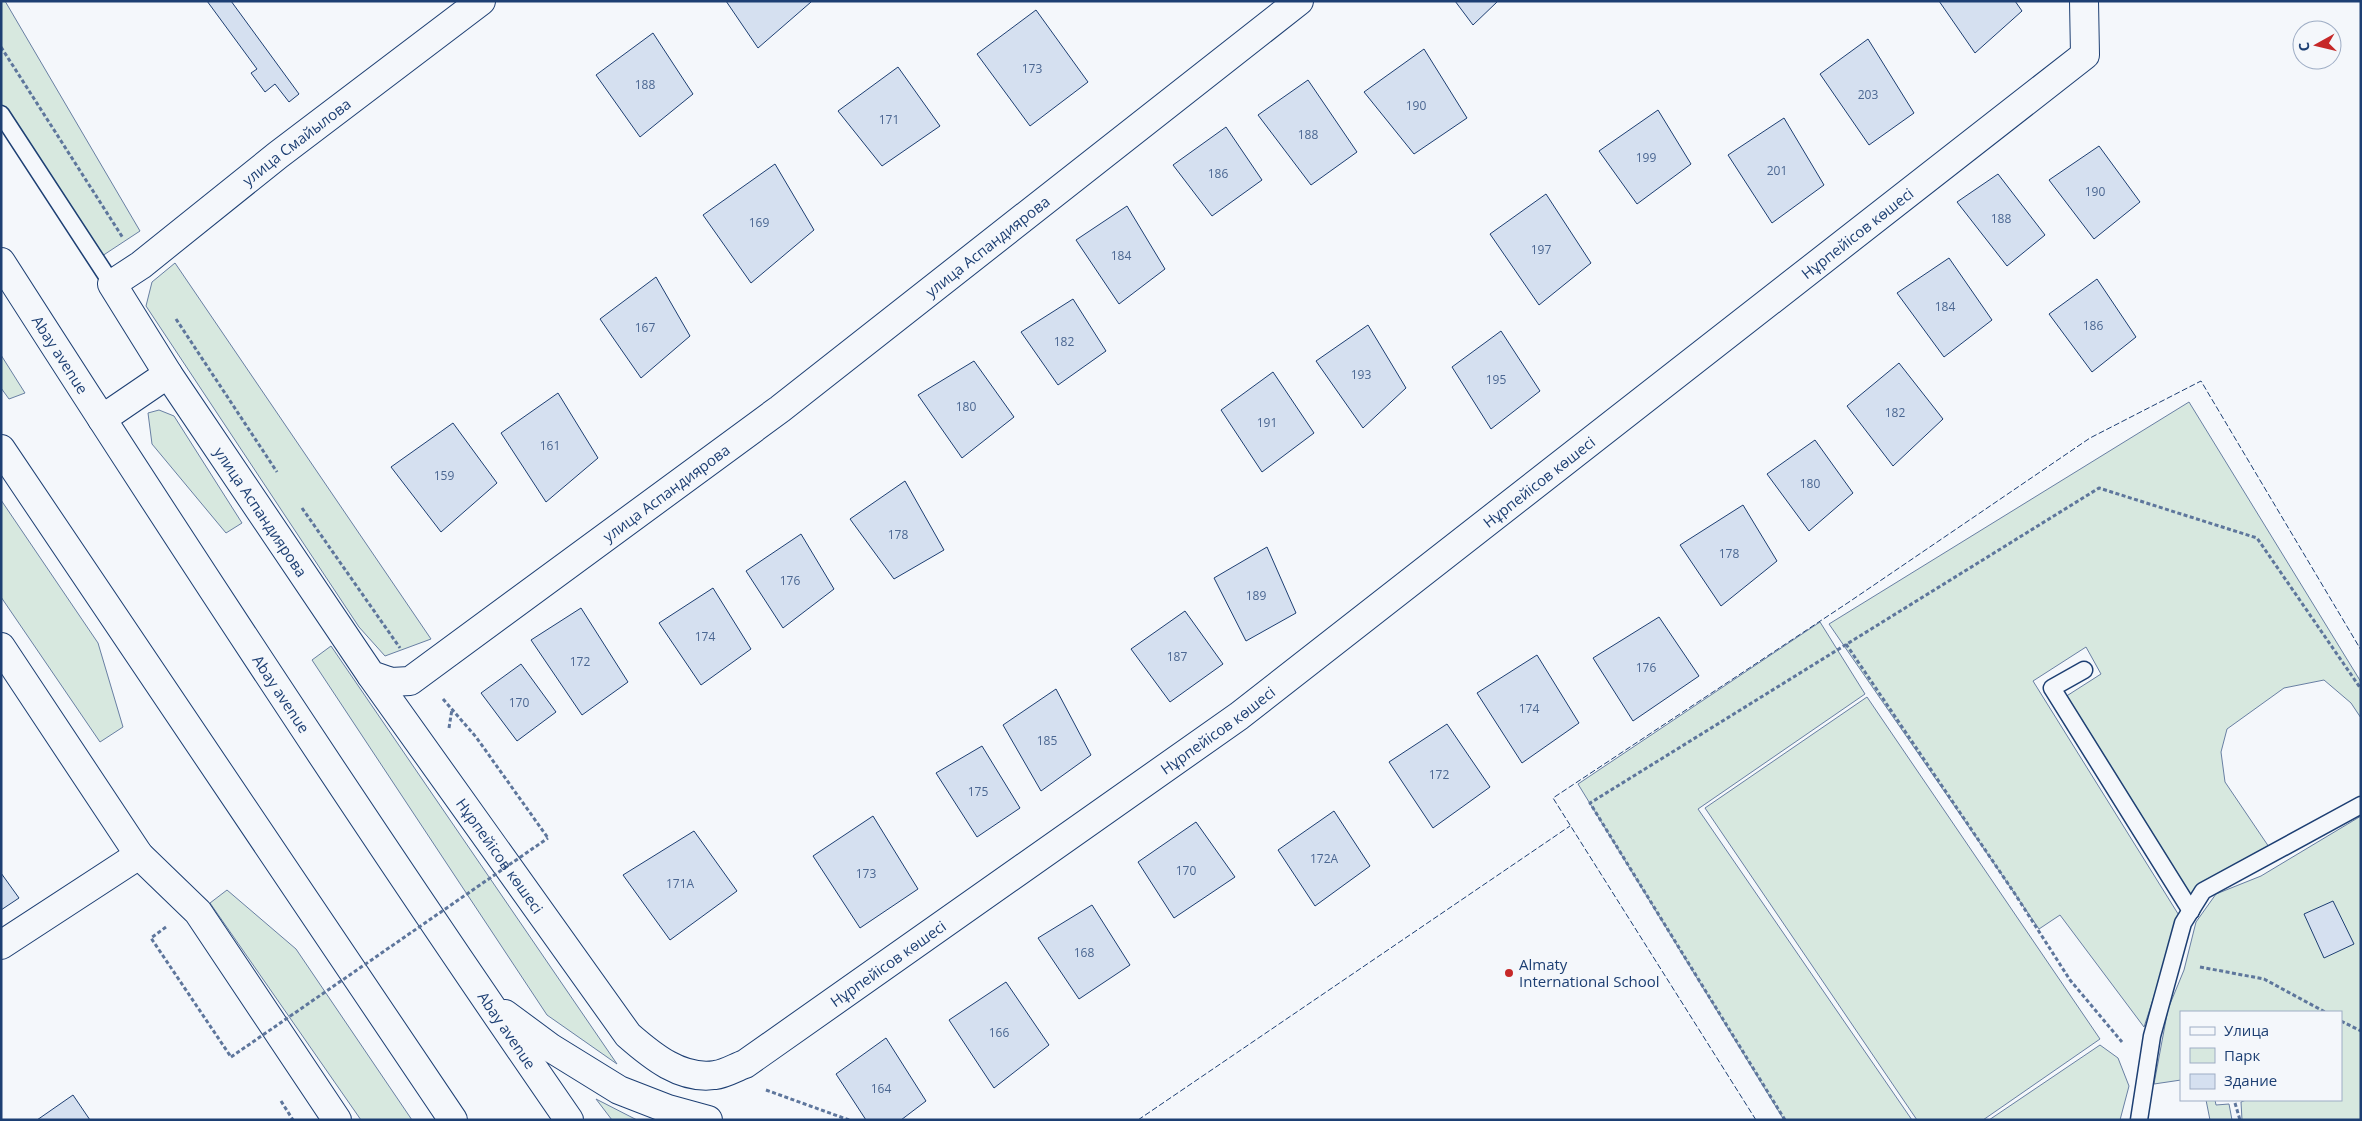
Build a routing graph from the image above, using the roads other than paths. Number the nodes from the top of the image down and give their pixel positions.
1 (481, 1) edge
2 (1300, 1) edge
3 (2084, 1) edge
4 (1, 114) edge
5 (1, 262) edge
6 (112, 284) junction
7 (168, 374) junction
8 (102, 419) junction
9 (1, 449) edge
10 (1, 647) edge
11 (2084, 670) dead end
12 (371, 675) junction
13 (2361, 805) edge
14 (139, 855) junction
15 (2191, 910) junction
16 (1, 945) edge
17 (487, 1001) junction
18 (338, 1120) edge
19 (453, 1120) edge
20 (569, 1120) edge
21 (708, 1120) edge
22 (2139, 1120) edge

1 - 6 street, улица Смайылова
2 - 12 street, улица Аспандиярова
3 - 12 street, Нұрпейісов көшесі
4 - 6 lane
5 - 8 street, Abay avenue
6 - 7 street, улица Аспандиярова
7 - 8 street
7 - 12 street, улица Аспандиярова
8 - 17 street, Abay avenue
9 - 19 street
10 - 14 street
11 - 15 lane
13 - 15 lane
14 - 16 street
14 - 18 street
15 - 22 lane
17 - 20 street, Abay avenue
17 - 21 street

